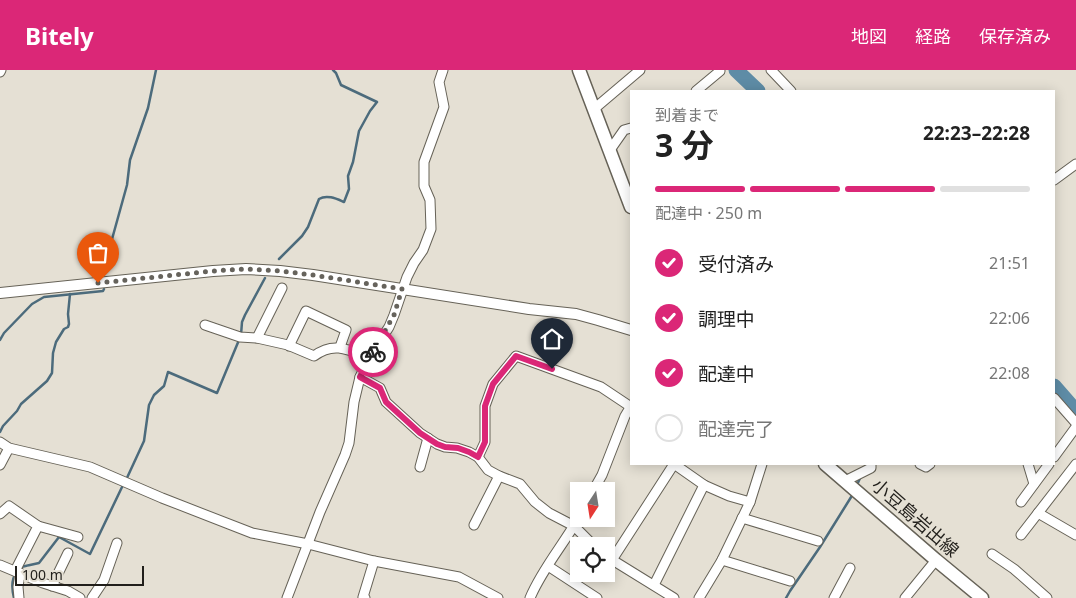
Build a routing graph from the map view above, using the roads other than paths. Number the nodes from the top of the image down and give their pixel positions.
1 (443, 70) edge
2 (579, 70) edge
3 (640, 70) edge
4 (771, 70) edge
5 (720, 71) edge
6 (697, 90) edge
7 (790, 90) edge
8 (594, 109) junction
9 (630, 128) edge
10 (610, 150) junction
11 (1076, 164) edge
12 (1055, 179) edge
13 (630, 204) edge
14 (282, 288) dead end
15 (402, 289) junction
16 (0, 293) edge
17 (529, 309) junction
18 (205, 325) dead end
19 (630, 330) edge
20 (630, 337) edge
21 (258, 338) junction
22 (289, 346) junction
23 (340, 347) junction
24 (369, 358) junction
25 (360, 377) junction
26 (1055, 399) edge
27 (630, 406) edge
28 (630, 408) edge
29 (1076, 425) edge
30 (428, 438) junction
31 (0, 442) edge
32 (9, 448) junction
33 (1055, 456) edge
34 (478, 457) junction
35 (1076, 464) edge
36 (0, 465) edge
37 (673, 465) edge
38 (675, 465) edge
39 (762, 465) edge
40 (826, 465) edge
41 (871, 465) edge
42 (1028, 465) edge
43 (1048, 465) edge
44 (420, 467) dead end
45 (499, 476) junction
46 (845, 480) junction
47 (598, 482) edge
48 (1034, 484) junction
49 (704, 485) junction
50 (750, 502) junction
51 (1021, 502) dead end
52 (1038, 513) junction
53 (0, 514) edge
54 (742, 518) junction
55 (570, 524) edge
56 (474, 525) dead end
57 (38, 526) junction
58 (573, 528) edge
59 (576, 528) edge
60 (1021, 535) dead end
61 (1076, 535) edge
62 (78, 537) dead end
63 (585, 537) edge
64 (818, 541) dead end
65 (117, 543) dead end
66 (308, 544) junction
67 (615, 549) edge
68 (68, 553) dead end
69 (992, 554) dead end
70 (722, 560) junction
71 (936, 560) junction
72 (374, 561) junction
73 (615, 562) edge
74 (0, 565) edge
75 (548, 566) junction
76 (850, 568) dead end
77 (17, 572) junction
78 (790, 581) dead end
79 (52, 586) junction
80 (654, 586) junction
81 (701, 597) edge
82 (19, 598) edge
83 (80, 598) edge
84 (92, 598) edge
85 (287, 598) edge
86 (365, 598) edge
87 (498, 598) edge
88 (530, 598) edge
89 (597, 598) edge
90 (674, 598) edge
91 (834, 598) edge
92 (905, 598) edge
93 (982, 598) edge
94 (1047, 598) edge

1 - 15 street
2 - 8 main road
3 - 8 street
4 - 7 street
5 - 6 street
8 - 10 main road
9 - 10 street
10 - 13 main road
11 - 12 street
14 - 21 street
15 - 16 street
15 - 17 street
15 - 24 street
17 - 19 street
17 - 20 street
18 - 21 street
21 - 22 street
22 - 23 street
22 - 23 street
23 - 24 street
24 - 25 street
25 - 30 street
25 - 66 street
26 - 29 street
27 - 34 street
28 - 47 street
29 - 33 street
30 - 34 street
30 - 44 street
31 - 32 street
32 - 36 street
32 - 66 street
34 - 45 street
35 - 52 street
37 - 67 street
38 - 49 street
39 - 50 street
40 - 46 main road, 小豆島岩出線
41 - 46 street
42 - 48 street
43 - 48 street
45 - 55 street
45 - 56 street
46 - 71 main road, 小豆島岩出線
48 - 51 street
49 - 50 street
49 - 80 street
50 - 54 street
52 - 60 street
52 - 61 street
53 - 57 street
54 - 64 street
54 - 70 street
57 - 62 street
57 - 77 street
58 - 75 street
59 - 63 street
65 - 84 street
66 - 72 street
66 - 85 street
68 - 79 street
69 - 94 street
70 - 78 street
70 - 81 street
71 - 92 street
71 - 93 main road, 小豆島岩出線
72 - 86 street
72 - 87 street
73 - 80 street
74 - 77 street
75 - 88 street
75 - 89 street
76 - 91 street
77 - 79 street
77 - 82 street
79 - 83 street
80 - 90 street

